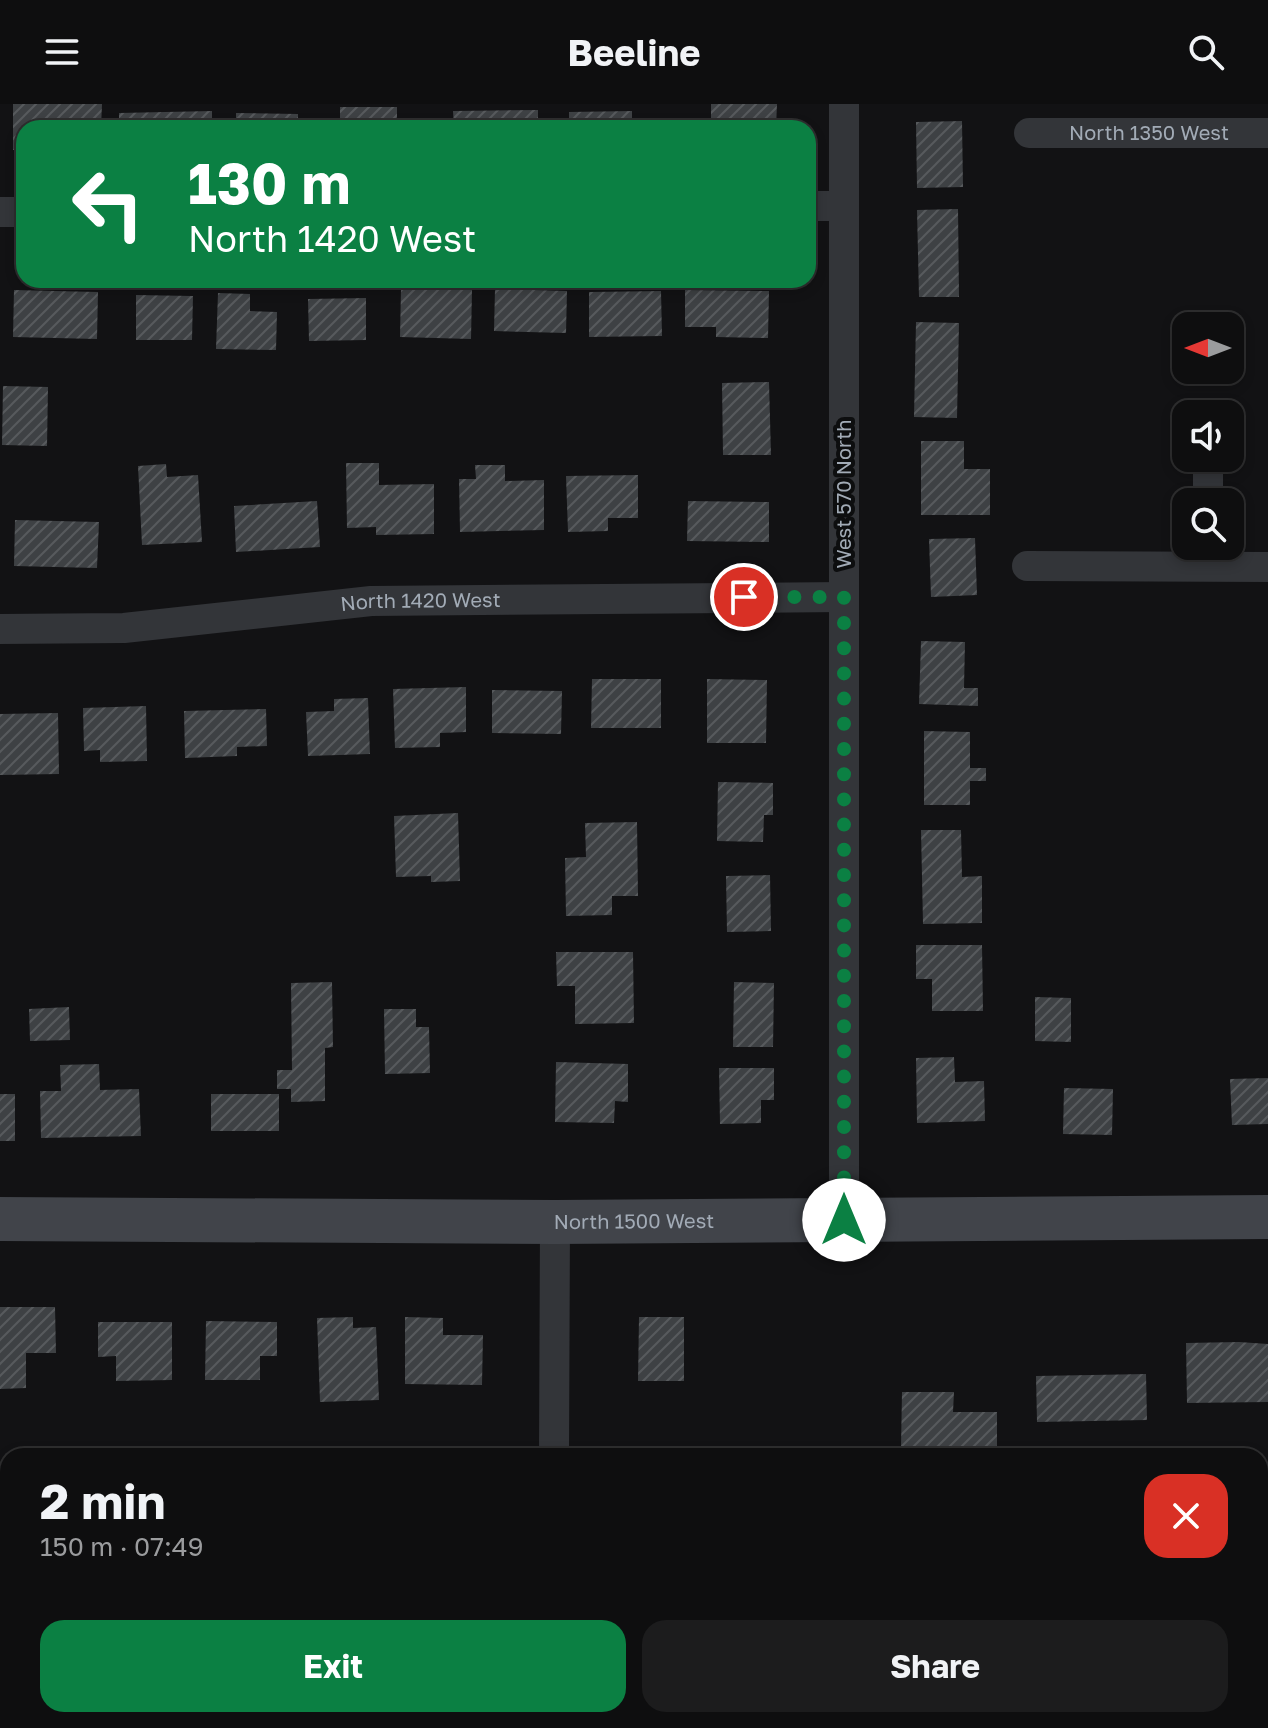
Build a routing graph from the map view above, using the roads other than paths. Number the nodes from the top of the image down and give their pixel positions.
1 (844, 104) edge
2 (1164, 118) edge
3 (1029, 133) dead end
4 (1268, 133) edge
5 (816, 206) edge
6 (844, 206) junction
7 (1172, 558) edge
8 (1230, 560) edge
9 (1027, 566) dead end
10 (1268, 567) edge
11 (844, 597) junction
12 (0, 629) edge
13 (1268, 1217) edge
14 (0, 1219) edge
15 (844, 1220) junction
16 (555, 1222) junction
17 (554, 1448) edge

1 - 6 street, West 570 North
2 - 3 street, North 1350 West
2 - 4 street, North 1350 West
5 - 6 street
6 - 11 street, West 570 North
7 - 9 street
8 - 10 street
11 - 12 street, North 1420 West
11 - 15 street, West 570 North
13 - 15 street, North 1500 West
14 - 16 street, North 1500 West
15 - 16 street, North 1500 West
16 - 17 street

